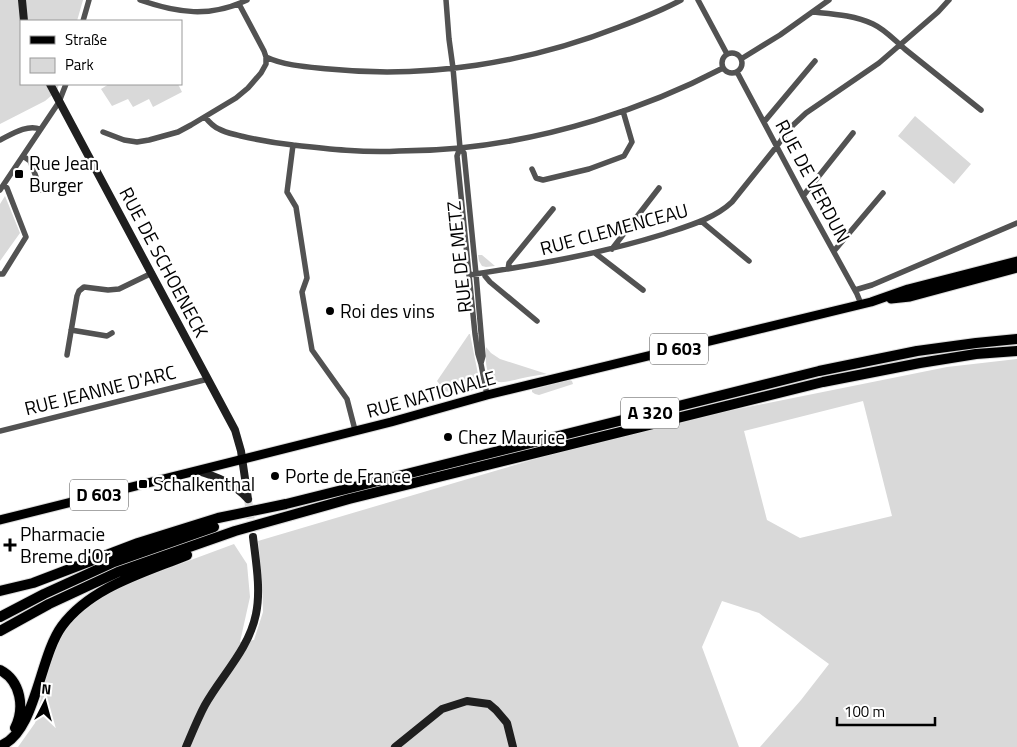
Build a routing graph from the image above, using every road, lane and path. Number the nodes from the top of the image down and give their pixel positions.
1 (22, 0) edge
2 (89, 0) edge
3 (142, 0) edge
4 (247, 0) edge
5 (446, 0) edge
6 (681, 0) edge
7 (698, 0) edge
8 (829, 0) edge
9 (949, 0) edge
10 (238, 4) junction
11 (813, 12) junction
12 (24, 20) edge
13 (83, 20) edge
14 (900, 45) junction
15 (265, 54) junction
16 (727, 54) junction
17 (741, 59) junction
18 (815, 61) dead end
19 (453, 68) junction
20 (723, 68) junction
21 (737, 72) junction
22 (50, 85) edge
23 (66, 85) edge
24 (59, 102) junction
25 (981, 110) dead end
26 (623, 111) junction
27 (205, 117) junction
28 (764, 122) junction
29 (40, 129) junction
30 (103, 132) dead end
31 (852, 134) dead end
32 (0, 140) edge
33 (293, 145) junction
34 (777, 146) junction
35 (460, 148) junction
36 (23, 156) junction
37 (532, 169) dead end
38 (2, 188) edge
39 (659, 188) dead end
40 (41, 190) dead end
41 (883, 193) dead end
42 (803, 196) junction
43 (552, 209) dead end
44 (701, 221) junction
45 (1017, 223) edge
46 (612, 249) junction
47 (834, 251) junction
48 (595, 253) junction
49 (749, 261) dead end
50 (1017, 261) edge
51 (1017, 268) edge
52 (508, 269) junction
53 (152, 273) junction
54 (485, 273) junction
55 (0, 274) edge
56 (473, 275) junction
57 (643, 290) dead end
58 (855, 290) junction
59 (871, 302) junction
60 (861, 304) junction
61 (537, 321) dead end
62 (71, 330) junction
63 (112, 333) dead end
64 (1017, 339) edge
65 (1017, 350) edge
66 (67, 355) dead end
67 (208, 379) junction
68 (487, 395) junction
69 (355, 430) junction
70 (0, 431) edge
71 (243, 459) junction
72 (198, 471) junction
73 (286, 504) junction
74 (0, 520) edge
75 (235, 531) junction
76 (253, 537) tunnel mouth
77 (0, 591) edge
78 (0, 617) edge
79 (0, 630) edge
80 (0, 670) edge
81 (0, 742) edge
82 (0, 746) edge
83 (186, 747) edge
84 (395, 747) edge
85 (513, 747) edge

1 - 12 main road
2 - 13 street
3 - 10 street
4 - 10 street
5 - 19 street, RUE DE METZ
6 - 19 street
7 - 16 street
8 - 11 street
9 - 14 street, RUE CLEMENCEAU
10 - 15 street
11 - 14 street
11 - 17 street
14 - 25 street
14 - 34 street, RUE CLEMENCEAU
15 - 19 street
15 - 27 street
16 - 17 street
16 - 20 street
17 - 21 street
18 - 28 street
19 - 35 street, RUE DE METZ
20 - 21 street
20 - 26 street
21 - 28 street, RUE DE VERDUN
22 - 24 main road, RUE DE SCHOENECK
23 - 24 street
24 - 29 street
24 - 53 main road, RUE DE SCHOENECK
26 - 35 street
26 - 37 street
27 - 30 street
27 - 33 street
28 - 34 street, RUE DE VERDUN
29 - 32 street
29 - 36 street
31 - 42 street
33 - 35 street
33 - 69 street
34 - 42 street, RUE DE VERDUN
34 - 44 street, RUE CLEMENCEAU
35 - 56 street, RUE DE METZ
36 - 38 street
36 - 40 street
38 - 55 street
39 - 46 street
41 - 47 street
42 - 47 street, RUE DE VERDUN
43 - 52 street
44 - 46 street, RUE CLEMENCEAU
44 - 49 street
45 - 58 street
46 - 48 street, RUE CLEMENCEAU
47 - 58 street, RUE DE VERDUN
48 - 52 street, RUE CLEMENCEAU
48 - 57 street
50 - 59 main road, RUE NATIONALE / D 603
51 - 59 main road, RUE NATIONALE / D 603
52 - 54 street, RUE CLEMENCEAU
53 - 62 street
53 - 67 main road, RUE DE SCHOENECK
54 - 56 street, RUE CLEMENCEAU
54 - 61 street
56 - 68 street, RUE DE METZ
58 - 60 street, RUE DE VERDUN
59 - 60 main road, RUE NATIONALE / D 603
60 - 68 main road, RUE NATIONALE / D 603
62 - 63 street
62 - 66 street
64 - 73 highway, A 320
65 - 75 highway, A 320
67 - 70 street, RUE JEANNE D'ARC
67 - 71 main road, RUE DE SCHOENECK
68 - 69 main road, RUE NATIONALE / D 603
69 - 71 main road, RUE NATIONALE / D 603
71 - 72 main road, RUE NATIONALE / D 603
71 - 72 main road, RUE DE SCHOENECK
72 - 74 main road, RUE NATIONALE / D 603
73 - 77 highway
73 - 78 highway, A 320
75 - 79 highway, A 320
75 - 82 highway
76 - 83 main road
80 - 81 highway
84 - 85 main road

